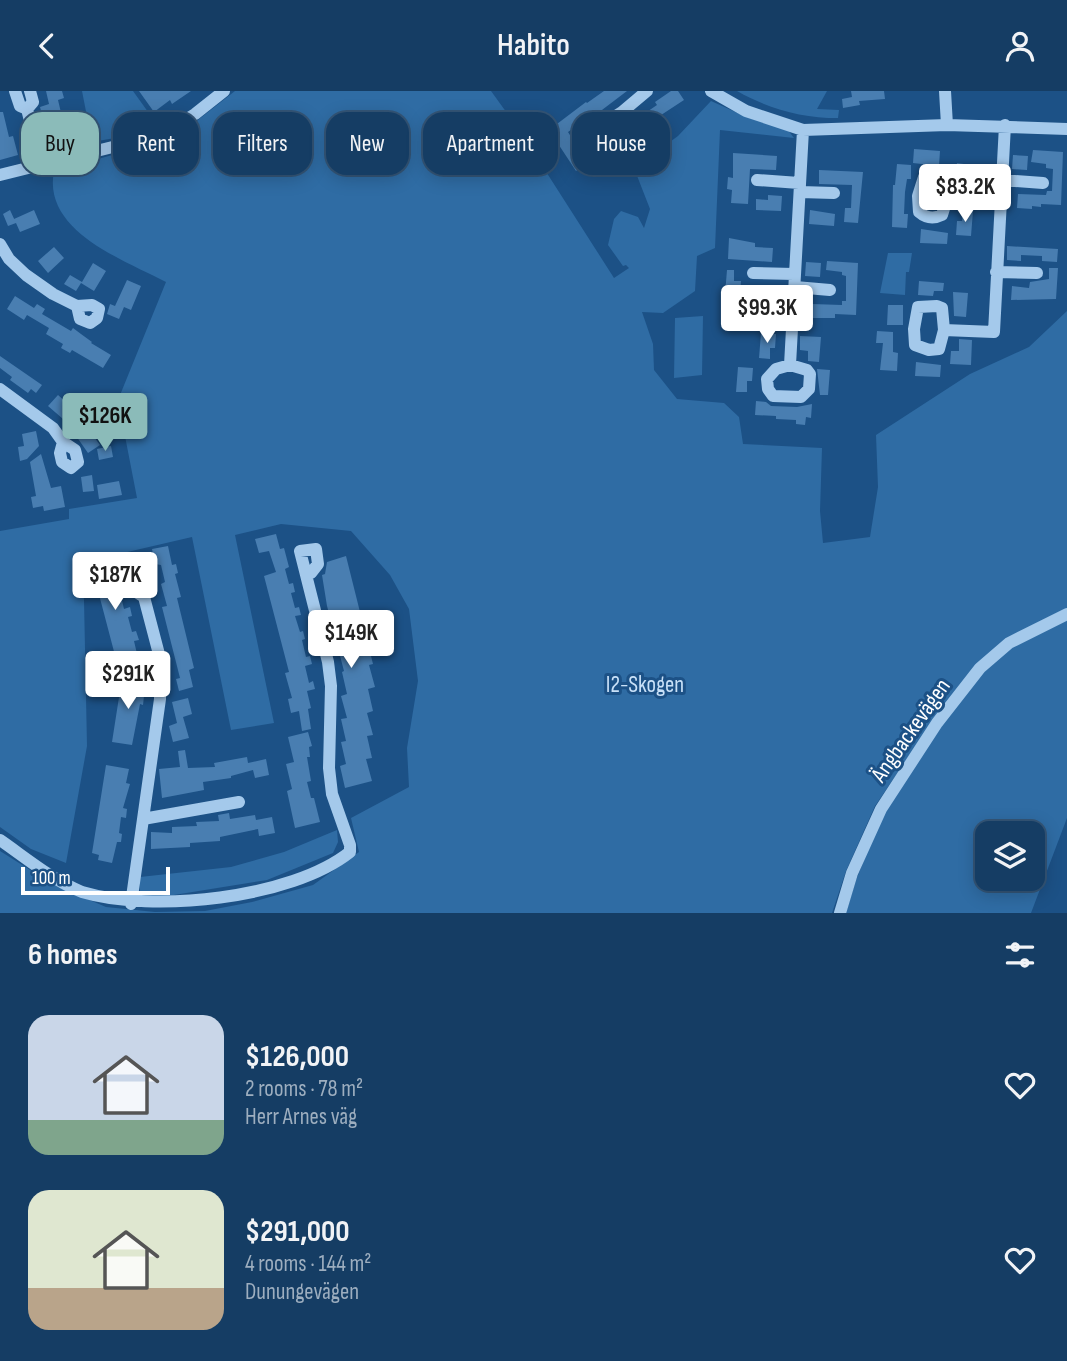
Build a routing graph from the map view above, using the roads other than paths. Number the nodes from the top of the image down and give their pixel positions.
1 (15, 91) edge
2 (30, 91) edge
3 (224, 91) edge
4 (647, 91) edge
5 (711, 91) edge
6 (944, 91) edge
7 (27, 109) junction
8 (28, 112) edge
9 (622, 112) dead end
10 (947, 125) junction
11 (1005, 125) junction
12 (1067, 129) edge
13 (803, 131) junction
14 (99, 150) edge
15 (21, 169) edge
16 (0, 175) edge
17 (757, 180) dead end
18 (1001, 180) junction
19 (1043, 183) dead end
20 (799, 188) junction
21 (834, 193) dead end
22 (947, 199) dead end
23 (999, 202) junction
24 (0, 244) edge
25 (996, 272) junction
26 (754, 273) dead end
27 (1037, 273) dead end
28 (794, 274) junction
29 (795, 287) junction
30 (830, 290) dead end
31 (77, 306) dead end
32 (944, 330) dead end
33 (790, 365) dead end
34 (0, 389) edge
35 (63, 442) dead end
36 (307, 574) dead end
37 (144, 597) dead end
38 (1067, 614) edge
39 (239, 802) dead end
40 (144, 819) junction
41 (0, 840) edge
42 (131, 904) junction
43 (840, 913) edge

1 - 7 street
2 - 7 street
3 - 14 street
4 - 9 street
5 - 13 street
6 - 10 street
7 - 8 street
10 - 11 street
10 - 13 street
11 - 12 street
11 - 18 street
13 - 20 street
15 - 16 street
17 - 20 street
18 - 19 street
18 - 23 street
20 - 21 street
20 - 28 street
22 - 23 street
23 - 25 street
24 - 31 street
25 - 27 street
25 - 32 street
26 - 28 street
28 - 29 street
29 - 30 street
29 - 33 street
34 - 35 street
36 - 42 street
37 - 40 street
38 - 43 street, Ängbackevägen
39 - 40 street
40 - 42 street
41 - 42 street

